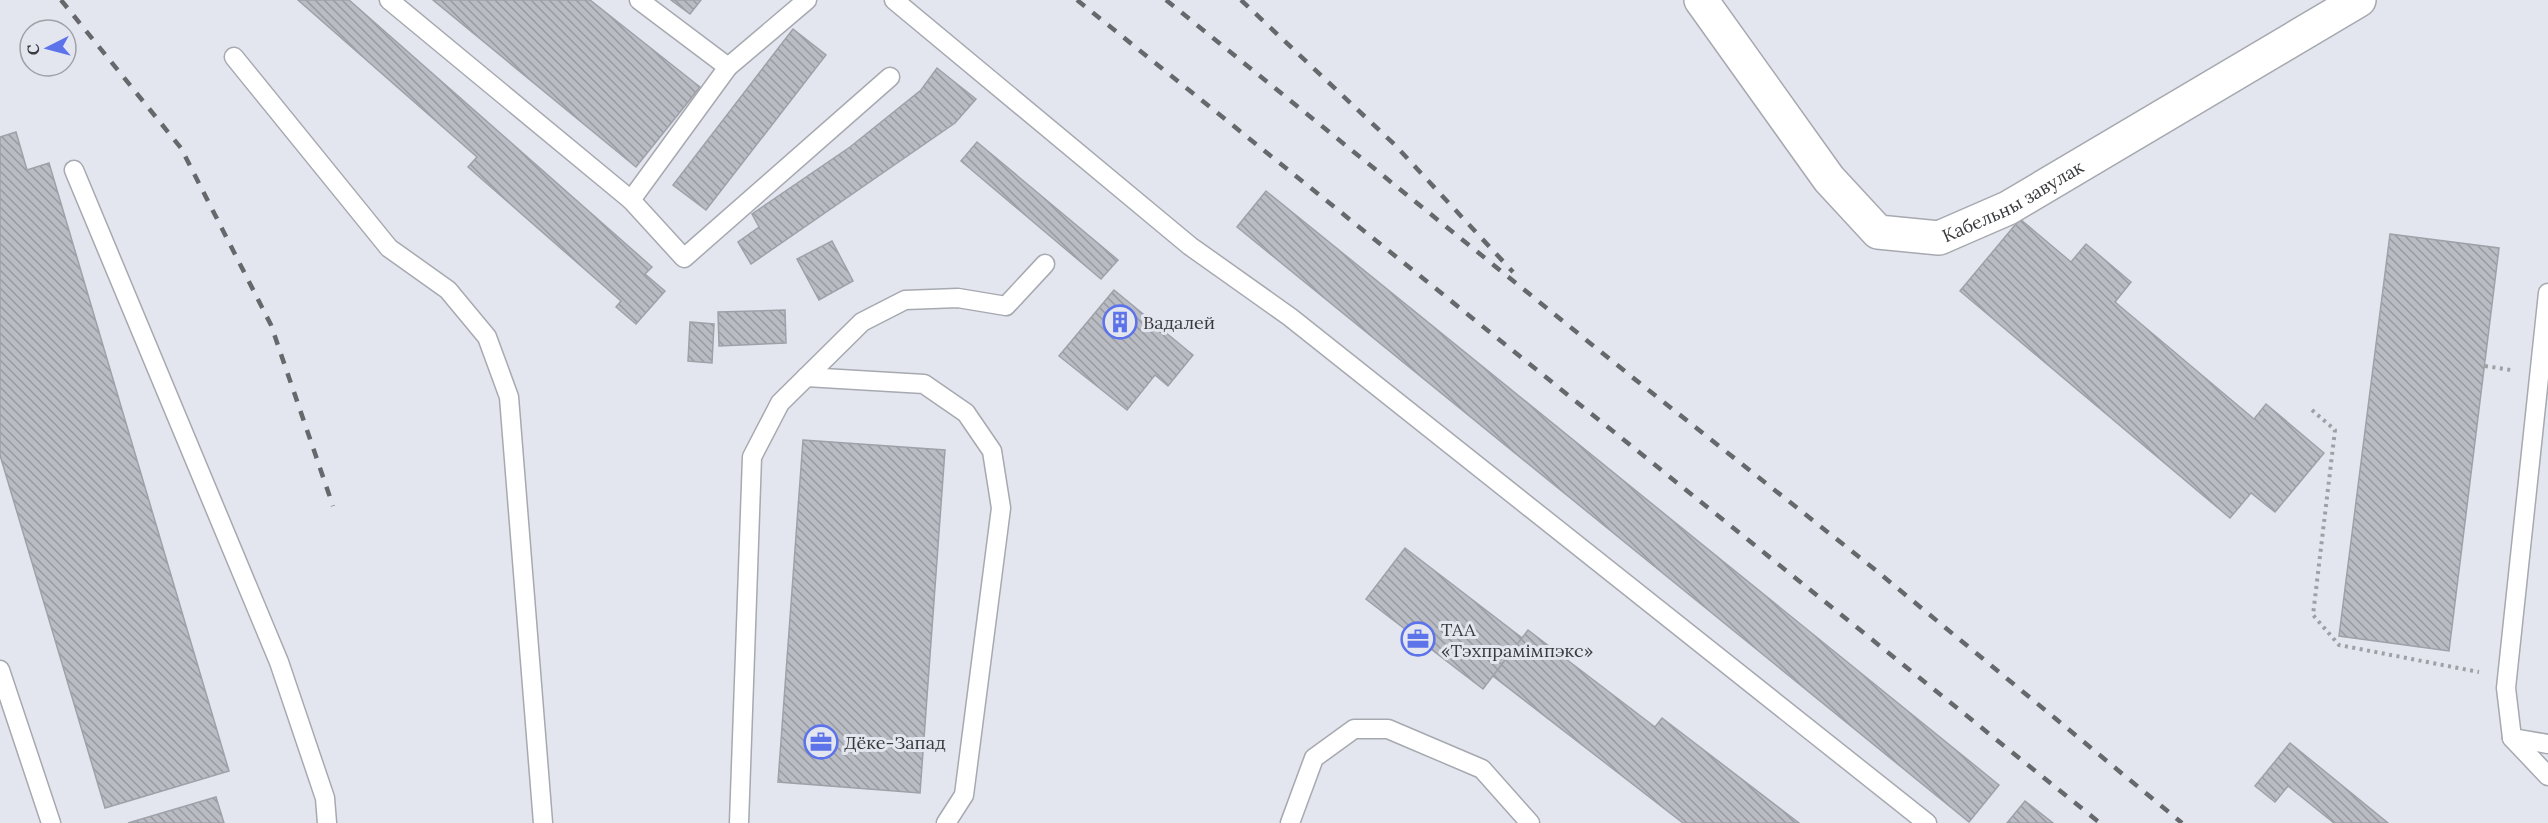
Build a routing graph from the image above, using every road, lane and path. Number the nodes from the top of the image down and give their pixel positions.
1 (389, 0) edge
2 (639, 0) edge
3 (807, 0) edge
4 (894, 0) edge
5 (1701, 0) edge
6 (2359, 0) edge
7 (234, 57) dead end
8 (728, 67) junction
9 (890, 77) dead end
10 (74, 170) dead end
11 (631, 200) junction
12 (1045, 264) dead end
13 (2548, 293) edge
14 (806, 377) junction
15 (2312, 410) dead end
16 (0, 670) edge
17 (2507, 677) junction
18 (2511, 738) junction
19 (2548, 744) edge
20 (2548, 776) edge
21 (51, 823) edge
22 (327, 823) edge
23 (543, 823) edge
24 (740, 823) edge
25 (946, 823) edge
26 (1290, 823) edge
27 (1530, 823) edge
28 (1927, 823) edge

1 - 11 lane
2 - 8 lane
3 - 8 lane
4 - 28 lane
5 - 6 street, Кабельны завулак
7 - 23 lane
8 - 11 lane
9 - 11 lane
10 - 22 lane
12 - 14 lane
13 - 17 lane
14 - 24 lane
14 - 25 lane
15 - 17 path
16 - 21 lane
17 - 18 lane
18 - 19 lane
18 - 20 lane
26 - 27 lane

